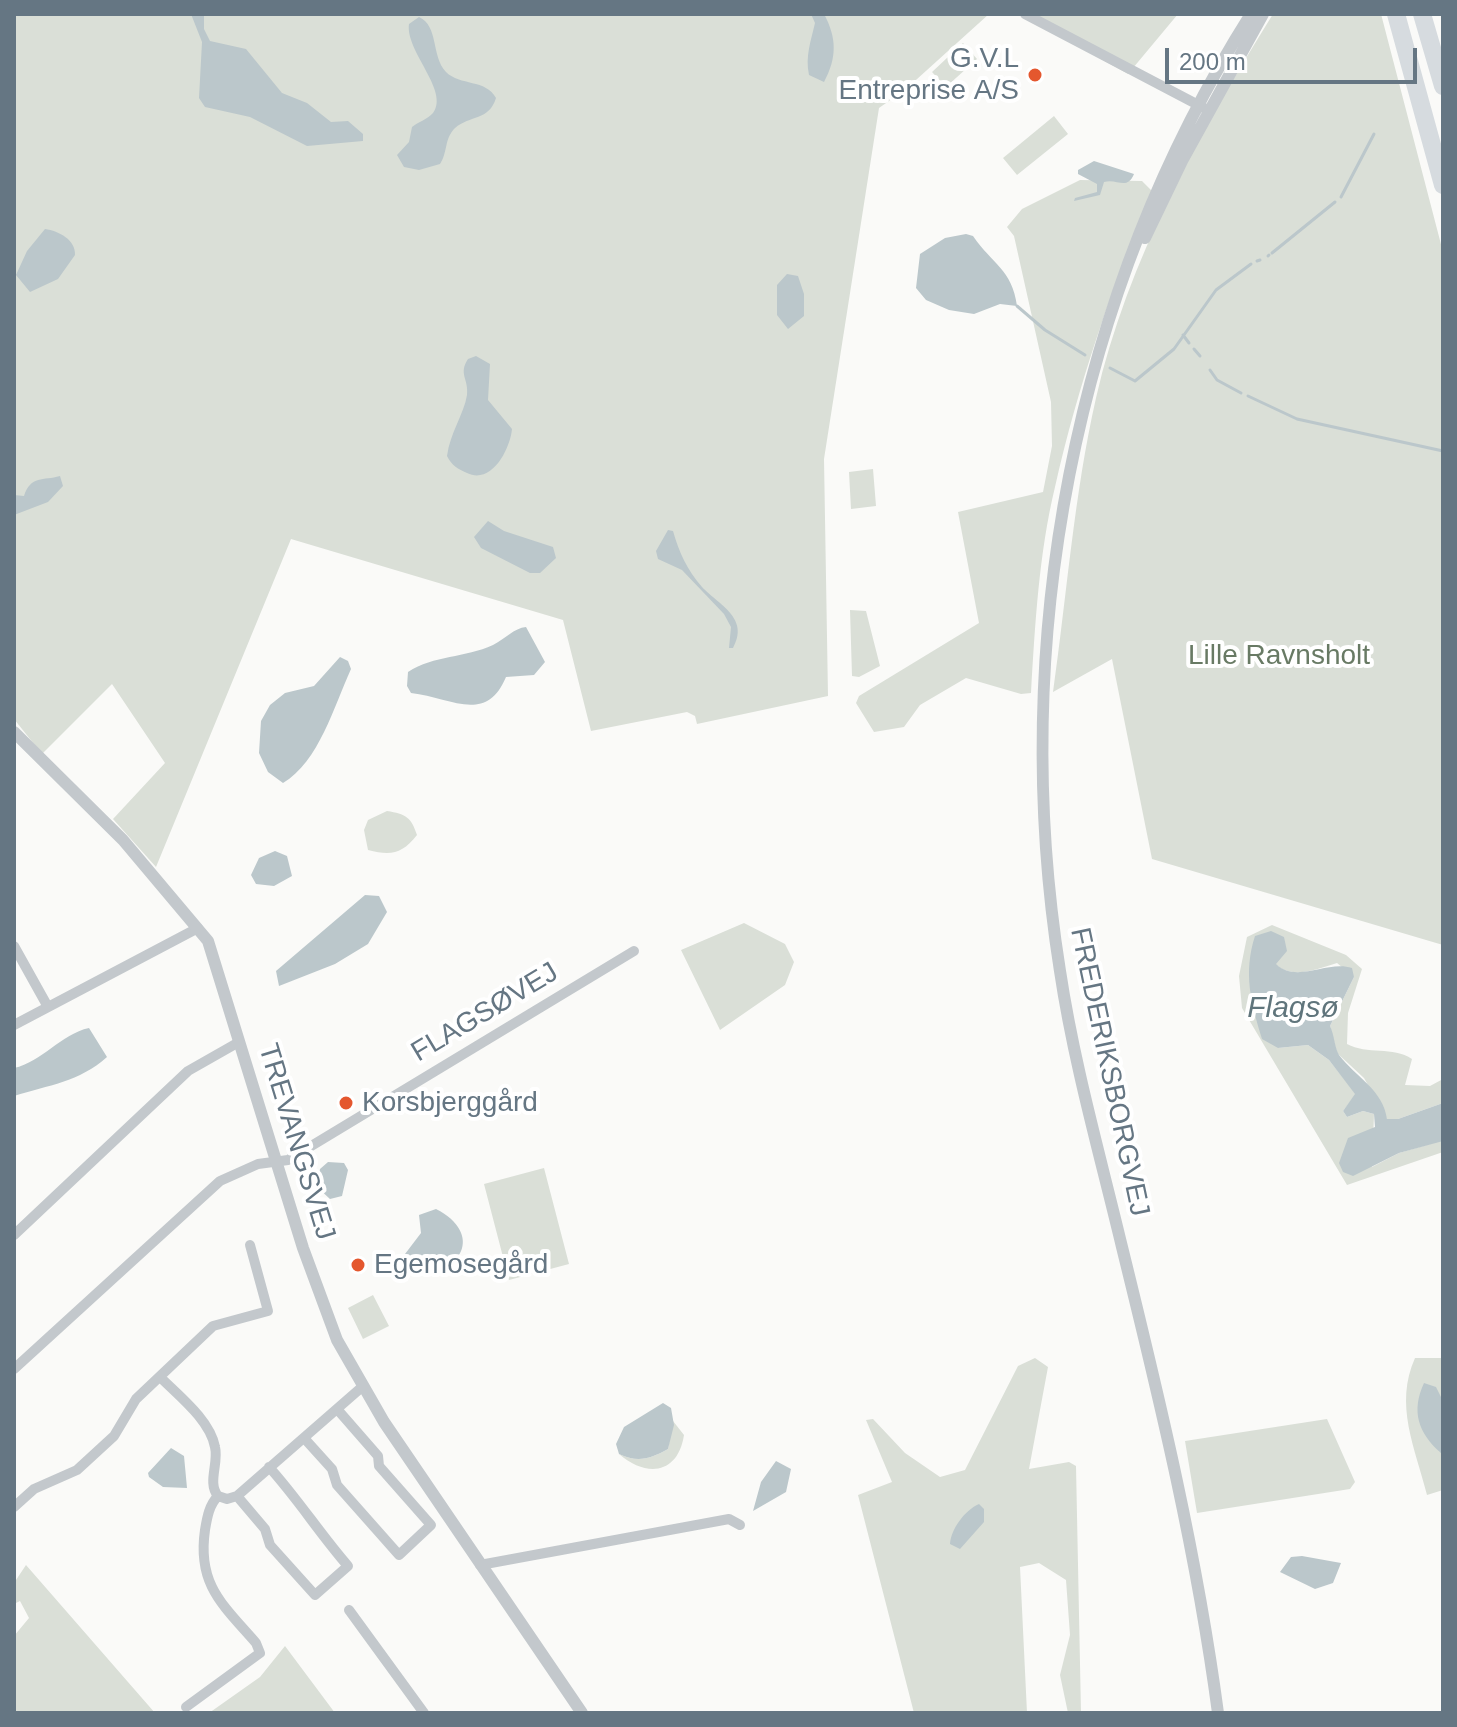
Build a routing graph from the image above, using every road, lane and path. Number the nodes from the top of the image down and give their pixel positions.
1 (1025, 14) edge
2 (1251, 14) edge
3 (1263, 14) edge
4 (1396, 14) edge
5 (1422, 14) edge
6 (1443, 86) edge
7 (1203, 108) junction
8 (1443, 185) edge
9 (14, 732) edge
10 (198, 928) junction
11 (14, 946) edge
12 (634, 951) dead end
13 (48, 1007) junction
14 (14, 1025) edge
15 (239, 1042) junction
16 (276, 1160) junction
17 (14, 1235) edge
18 (250, 1245) dead end
19 (14, 1369) edge
20 (160, 1377) junction
21 (362, 1387) junction
22 (337, 1409) junction
23 (304, 1438) junction
24 (269, 1467) junction
25 (218, 1496) junction
26 (237, 1496) junction
27 (14, 1507) edge
28 (740, 1525) dead end
29 (480, 1565) junction
30 (349, 1610) dead end
31 (186, 1707) dead end
32 (424, 1713) edge
33 (582, 1713) edge
34 (1218, 1713) edge

1 - 7 street
2 - 7 street
3 - 7 street
4 - 8 highway
5 - 6 highway
7 - 34 street, FREDERIKSBORGVEJ
9 - 10 street, TREVANGSVEJ
10 - 13 street
10 - 15 street, TREVANGSVEJ
11 - 13 street
12 - 16 street, FLAGSØVEJ
13 - 14 street
15 - 16 street, TREVANGSVEJ
15 - 17 street
16 - 19 street, FLAGSØVEJ
16 - 21 street, TREVANGSVEJ
18 - 20 street
20 - 25 street
20 - 27 street
21 - 22 street
21 - 29 street, TREVANGSVEJ
22 - 23 street
22 - 23 street
23 - 24 street
24 - 26 street
24 - 26 street
25 - 26 street
25 - 31 street
28 - 29 street
29 - 33 street, TREVANGSVEJ
30 - 32 street

